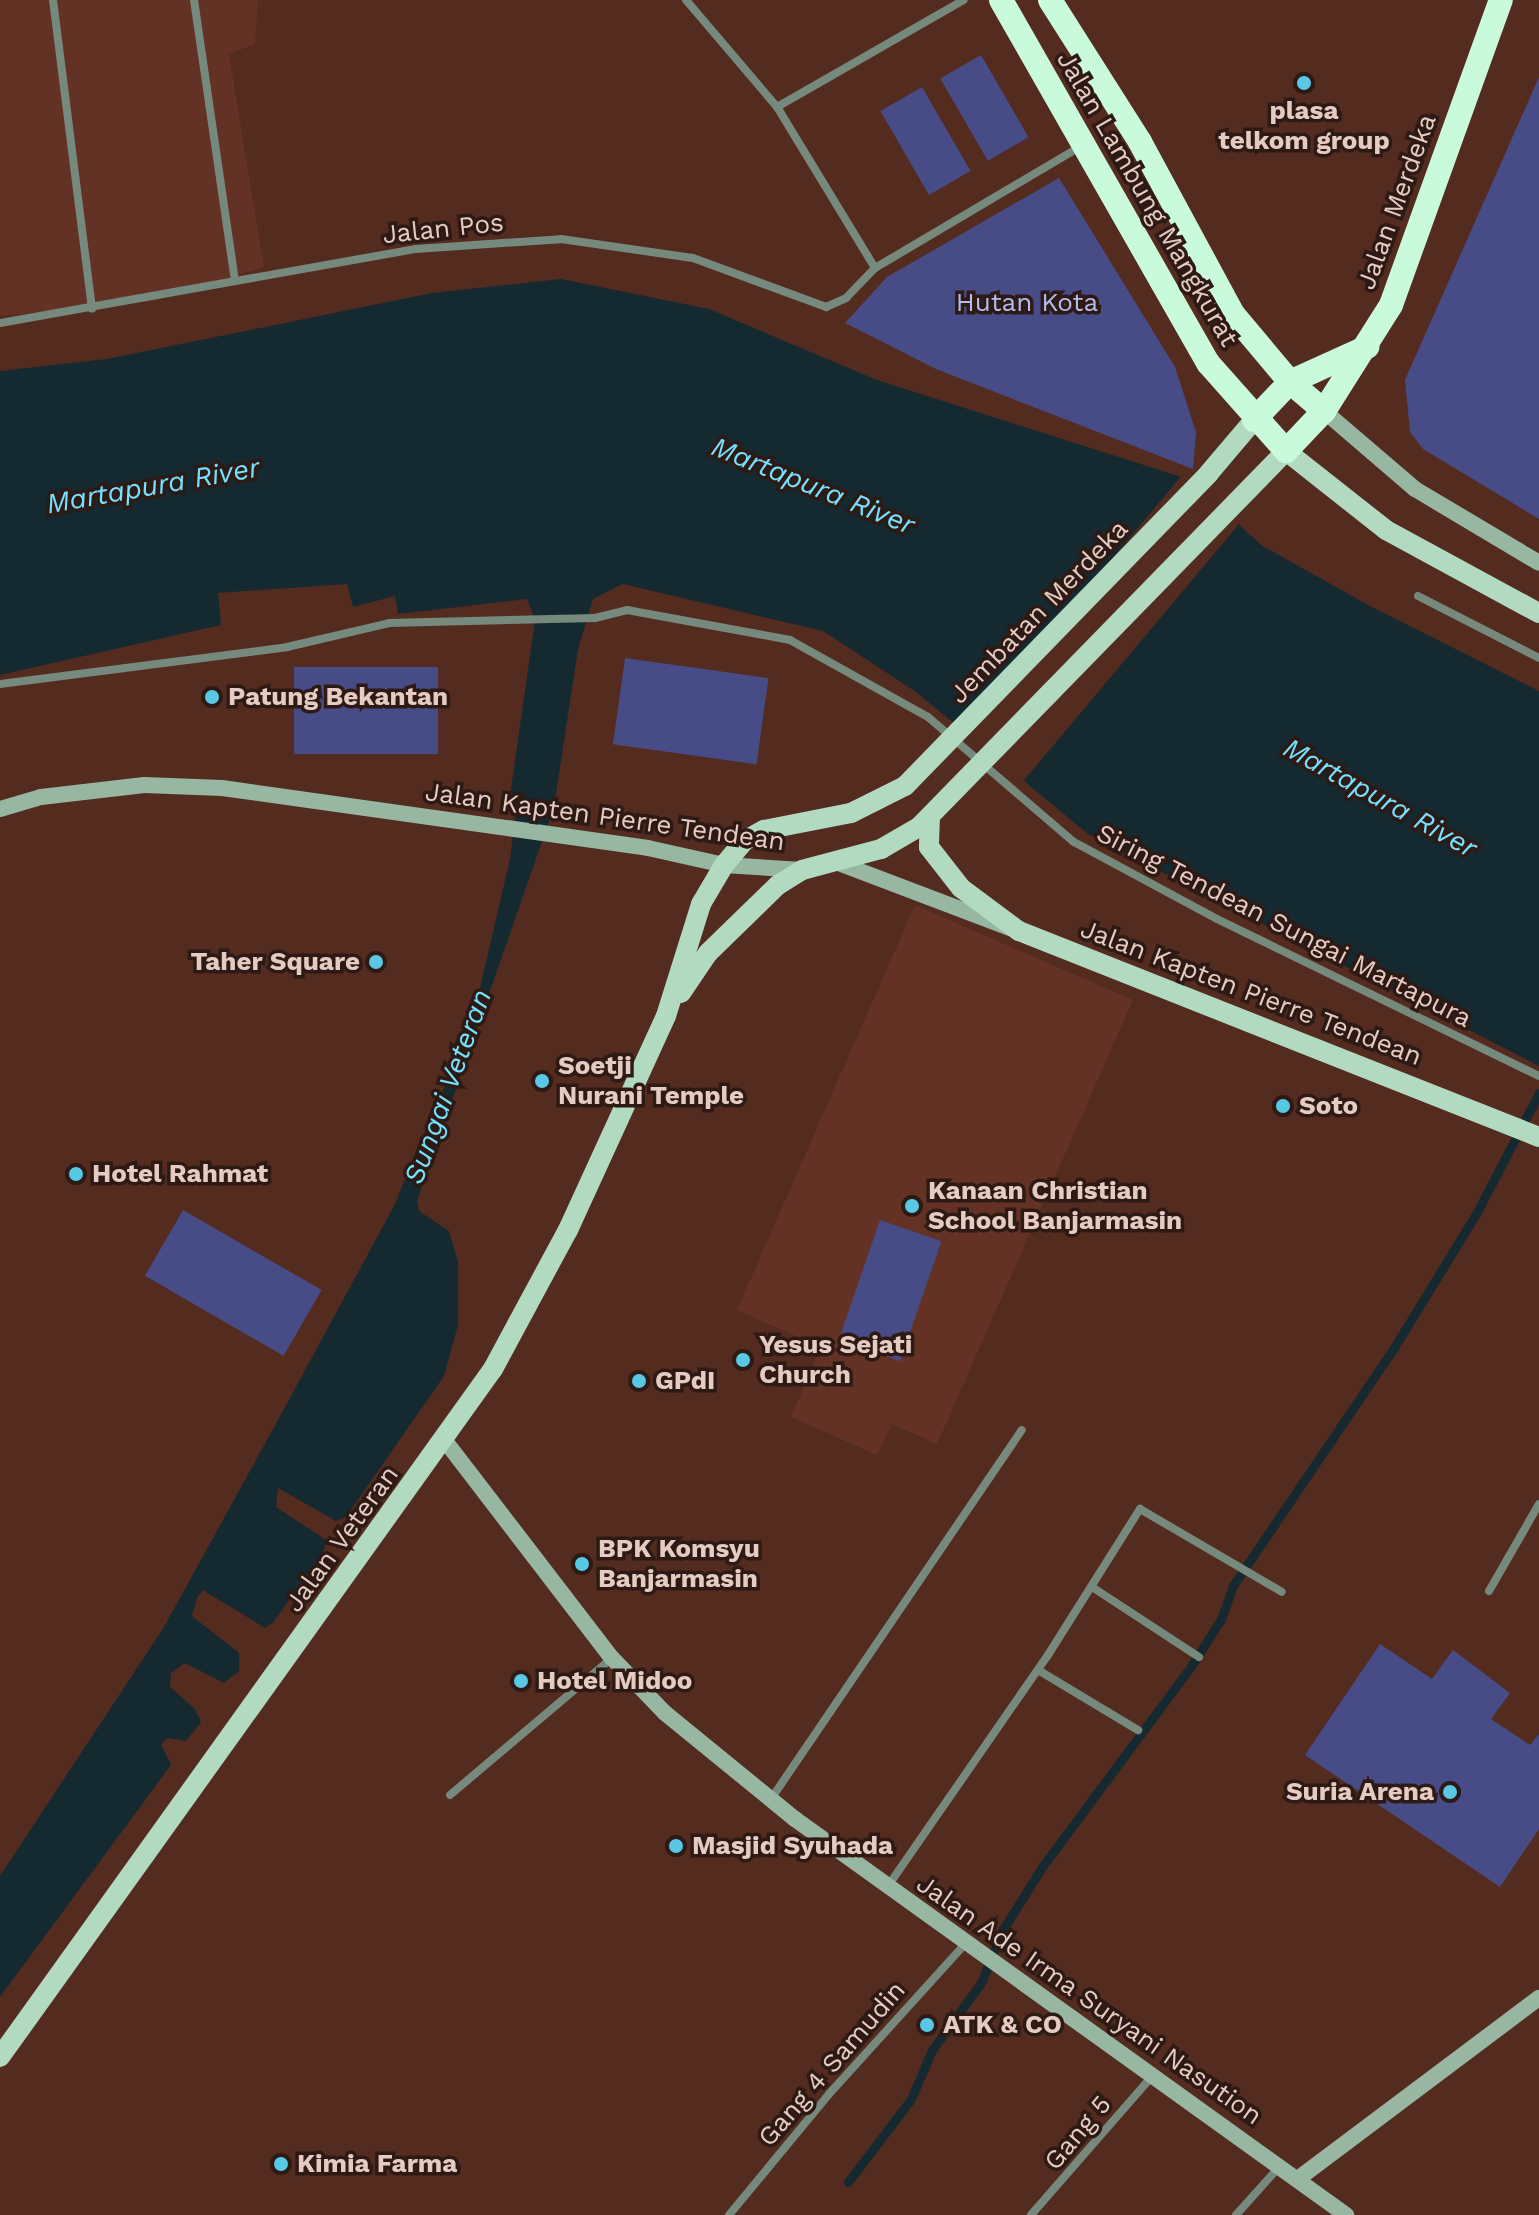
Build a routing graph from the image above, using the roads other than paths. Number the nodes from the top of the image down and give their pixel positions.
1 (53, 0) edge
2 (194, 0) edge
3 (686, 0) edge
4 (964, 0) edge
5 (1001, 0) edge
6 (1050, 0) edge
7 (1501, 0) edge
8 (777, 107) junction
9 (1081, 147) junction
10 (875, 268) junction
11 (235, 280) junction
12 (92, 309) junction
13 (0, 323) edge
14 (1367, 347) junction
15 (1290, 382) junction
16 (1324, 411) junction
17 (1254, 420) junction
18 (1286, 451) junction
19 (1539, 563) edge
20 (1418, 596) dead end
21 (1539, 613) edge
22 (1539, 658) edge
23 (0, 684) edge
24 (0, 809) edge
25 (931, 815) junction
26 (836, 862) junction
27 (724, 865) junction
28 (802, 870) junction
29 (1019, 931) junction
30 (666, 1016) junction
31 (1539, 1076) edge
32 (1539, 1137) edge
33 (1022, 1430) dead end
34 (446, 1442) junction
35 (1539, 1504) edge
36 (1092, 1587) junction
37 (1489, 1591) dead end
38 (1282, 1592) dead end
39 (1199, 1657) dead end
40 (612, 1658) junction
41 (1038, 1670) junction
42 (1138, 1730) dead end
43 (450, 1795) dead end
44 (771, 1799) junction
45 (888, 1886) junction
46 (967, 1942) junction
47 (1539, 1998) edge
48 (0, 2057) edge
49 (1153, 2075) junction
50 (1281, 2165) junction
51 (1299, 2178) junction
52 (729, 2215) edge
53 (1031, 2215) edge
54 (1236, 2215) edge
55 (1346, 2215) edge

1 - 12 street
2 - 11 street
3 - 8 street
4 - 8 street
5 - 9 highway, Jalan Lambung Mangkurat
6 - 15 highway, Jalan Lambung Mangkurat
7 - 14 highway, Jalan Merdeka
8 - 10 street
9 - 10 street
9 - 17 highway, Jalan Lambung Mangkurat
10 - 11 street, Jalan Pos
11 - 12 street, Jalan Pos
12 - 13 street, Jalan Pos
14 - 15 highway
14 - 16 highway, Jalan Merdeka
15 - 16 highway, Jalan Lambung Mangkurat
15 - 17 highway
16 - 18 highway, Jalan Merdeka
16 - 19 street
17 - 18 highway, Jalan Lambung Mangkurat
17 - 27 main road, Jembatan Merdeka
18 - 21 main road
18 - 25 main road
20 - 22 street
23 - 31 street, Siring Tendean Sungai Martapura
24 - 27 street, Jalan Kapten Pierre Tendean
25 - 26 main road
25 - 29 main road
26 - 28 main road, Jalan Kapten Pierre Tendean
26 - 29 street, Jalan Kapten Pierre Tendean
27 - 28 street, Jalan Kapten Pierre Tendean
27 - 30 main road, Jembatan Merdeka
28 - 30 main road
29 - 32 main road, Jalan Kapten Pierre Tendean
30 - 34 main road, Jalan Veteran
33 - 44 street
34 - 40 street, Jalan Ade Irma Suryani Nasution
34 - 48 main road, Jalan Veteran
35 - 37 street
36 - 38 street
36 - 39 street
36 - 41 street
40 - 43 street
40 - 44 street, Jalan Ade Irma Suryani Nasution
41 - 42 street
41 - 45 street
44 - 45 street, Jalan Ade Irma Suryani Nasution
45 - 46 street, Jalan Ade Irma Suryani Nasution
46 - 49 street, Jalan Ade Irma Suryani Nasution
46 - 52 street, Gang 4 Samudin
47 - 51 street
49 - 50 street, Jalan Ade Irma Suryani Nasution
49 - 53 street, Gang 5
50 - 51 street, Jalan Ade Irma Suryani Nasution
50 - 54 street
51 - 55 street, Jalan Ade Irma Suryani Nasution

